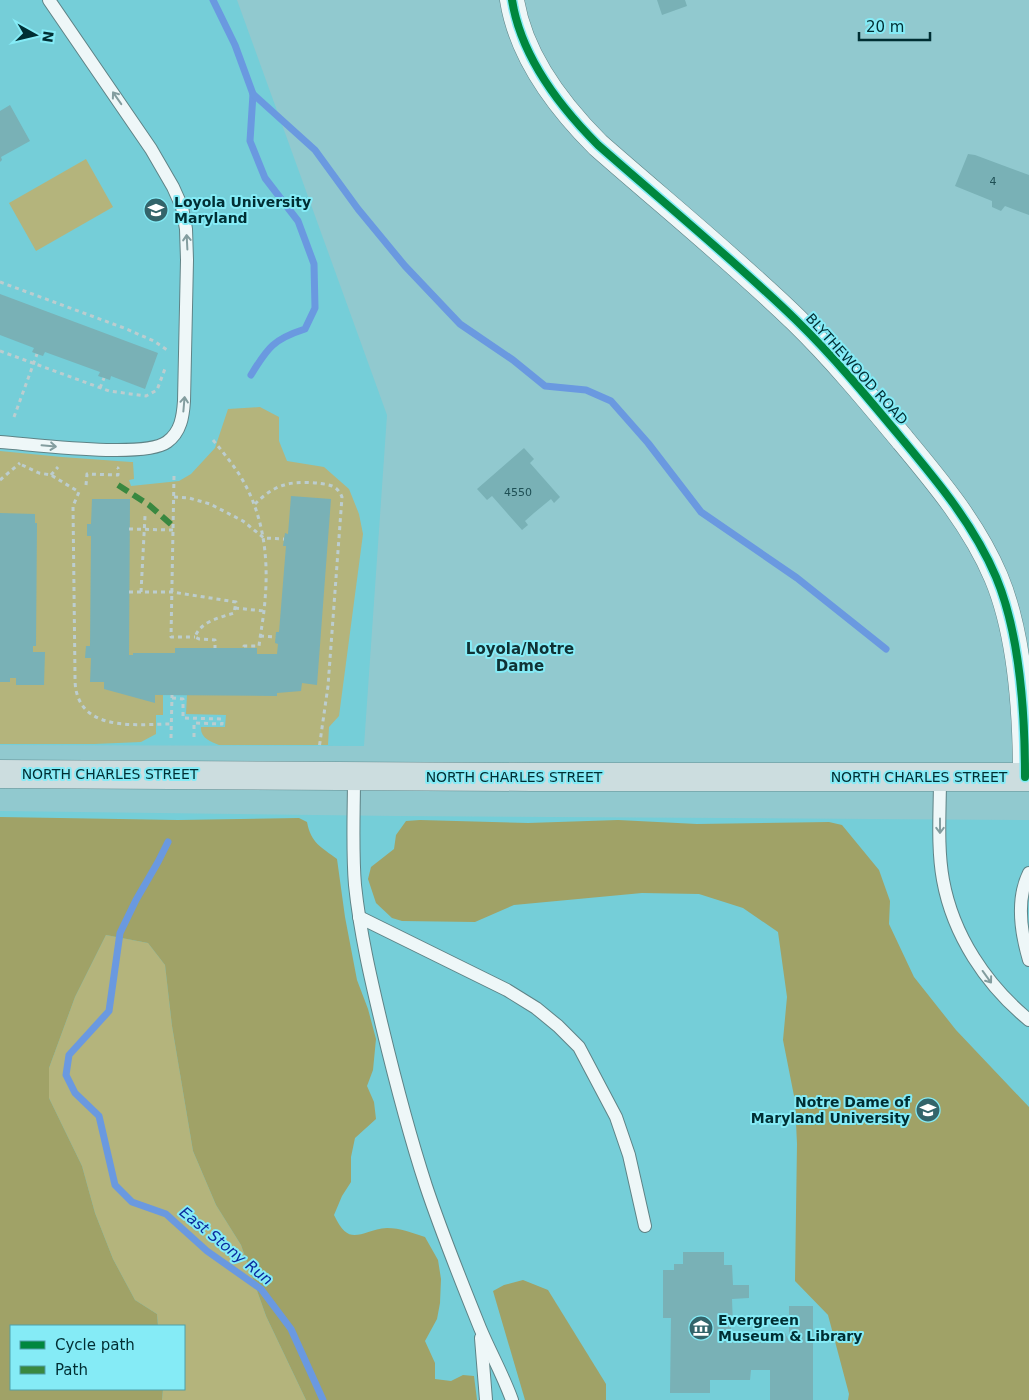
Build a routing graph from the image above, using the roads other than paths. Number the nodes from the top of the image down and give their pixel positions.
1 (49, 0) edge
2 (512, 0) edge
3 (0, 442) edge
4 (0, 774) edge
5 (354, 776) junction
6 (940, 777) junction
7 (1027, 777) edge
8 (1029, 872) edge
9 (359, 917) junction
10 (1029, 960) edge
11 (1029, 1020) edge
12 (645, 1226) dead end
13 (480, 1329) junction
14 (486, 1400) edge
15 (512, 1400) edge

3 -> 1 lane
2 - 7 street, BLYTHEWOOD ROAD
4 - 5 main road, NORTH CHARLES STREET
5 - 6 main road, NORTH CHARLES STREET
5 - 9 lane
6 - 7 main road, NORTH CHARLES STREET
6 -> 11 lane
8 - 10 lane
9 - 12 lane
9 - 13 lane
13 - 14 lane
13 - 15 lane

